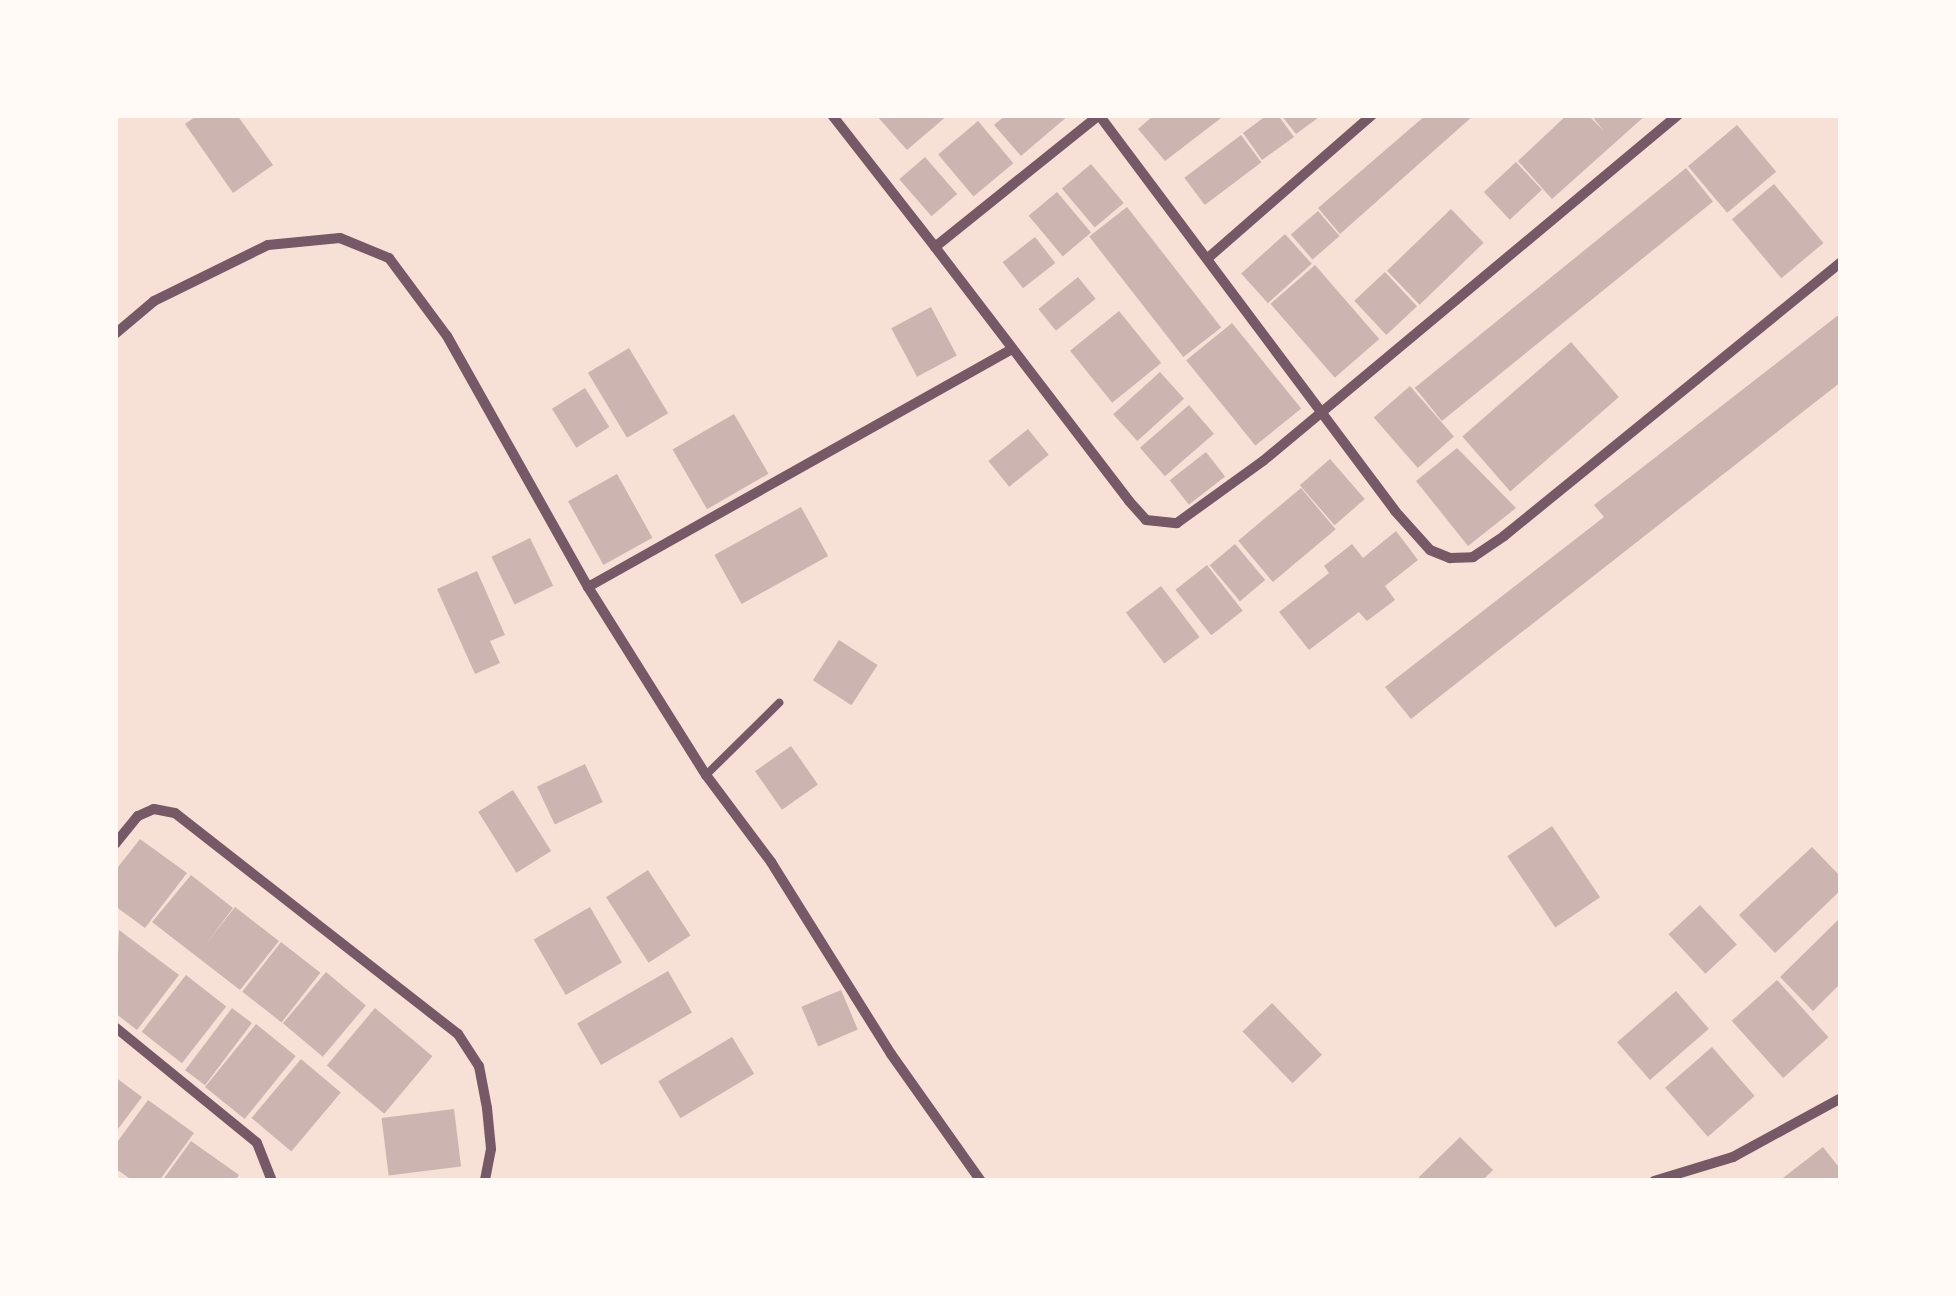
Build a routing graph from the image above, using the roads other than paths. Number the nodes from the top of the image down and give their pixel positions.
1 (832, 115) edge
2 (1099, 115) edge
3 (1372, 115) edge
4 (1678, 115) edge
5 (934, 247) junction
6 (1208, 258) junction
7 (1841, 262) edge
8 (115, 334) edge
9 (1010, 350) junction
10 (1323, 410) junction
11 (588, 587) junction
12 (779, 703) dead end
13 (706, 775) junction
14 (115, 844) edge
15 (115, 1027) edge
16 (1841, 1098) edge
17 (272, 1181) edge
18 (485, 1181) edge
19 (981, 1181) edge
20 (1654, 1181) edge

1 - 5 street
2 - 5 street
2 - 6 street
3 - 6 street
4 - 10 street
5 - 9 street
6 - 10 street
7 - 10 street
8 - 11 street
9 - 10 street
9 - 11 street
11 - 13 street
12 - 13 lane
13 - 19 street
14 - 18 street
15 - 17 street
16 - 20 street

